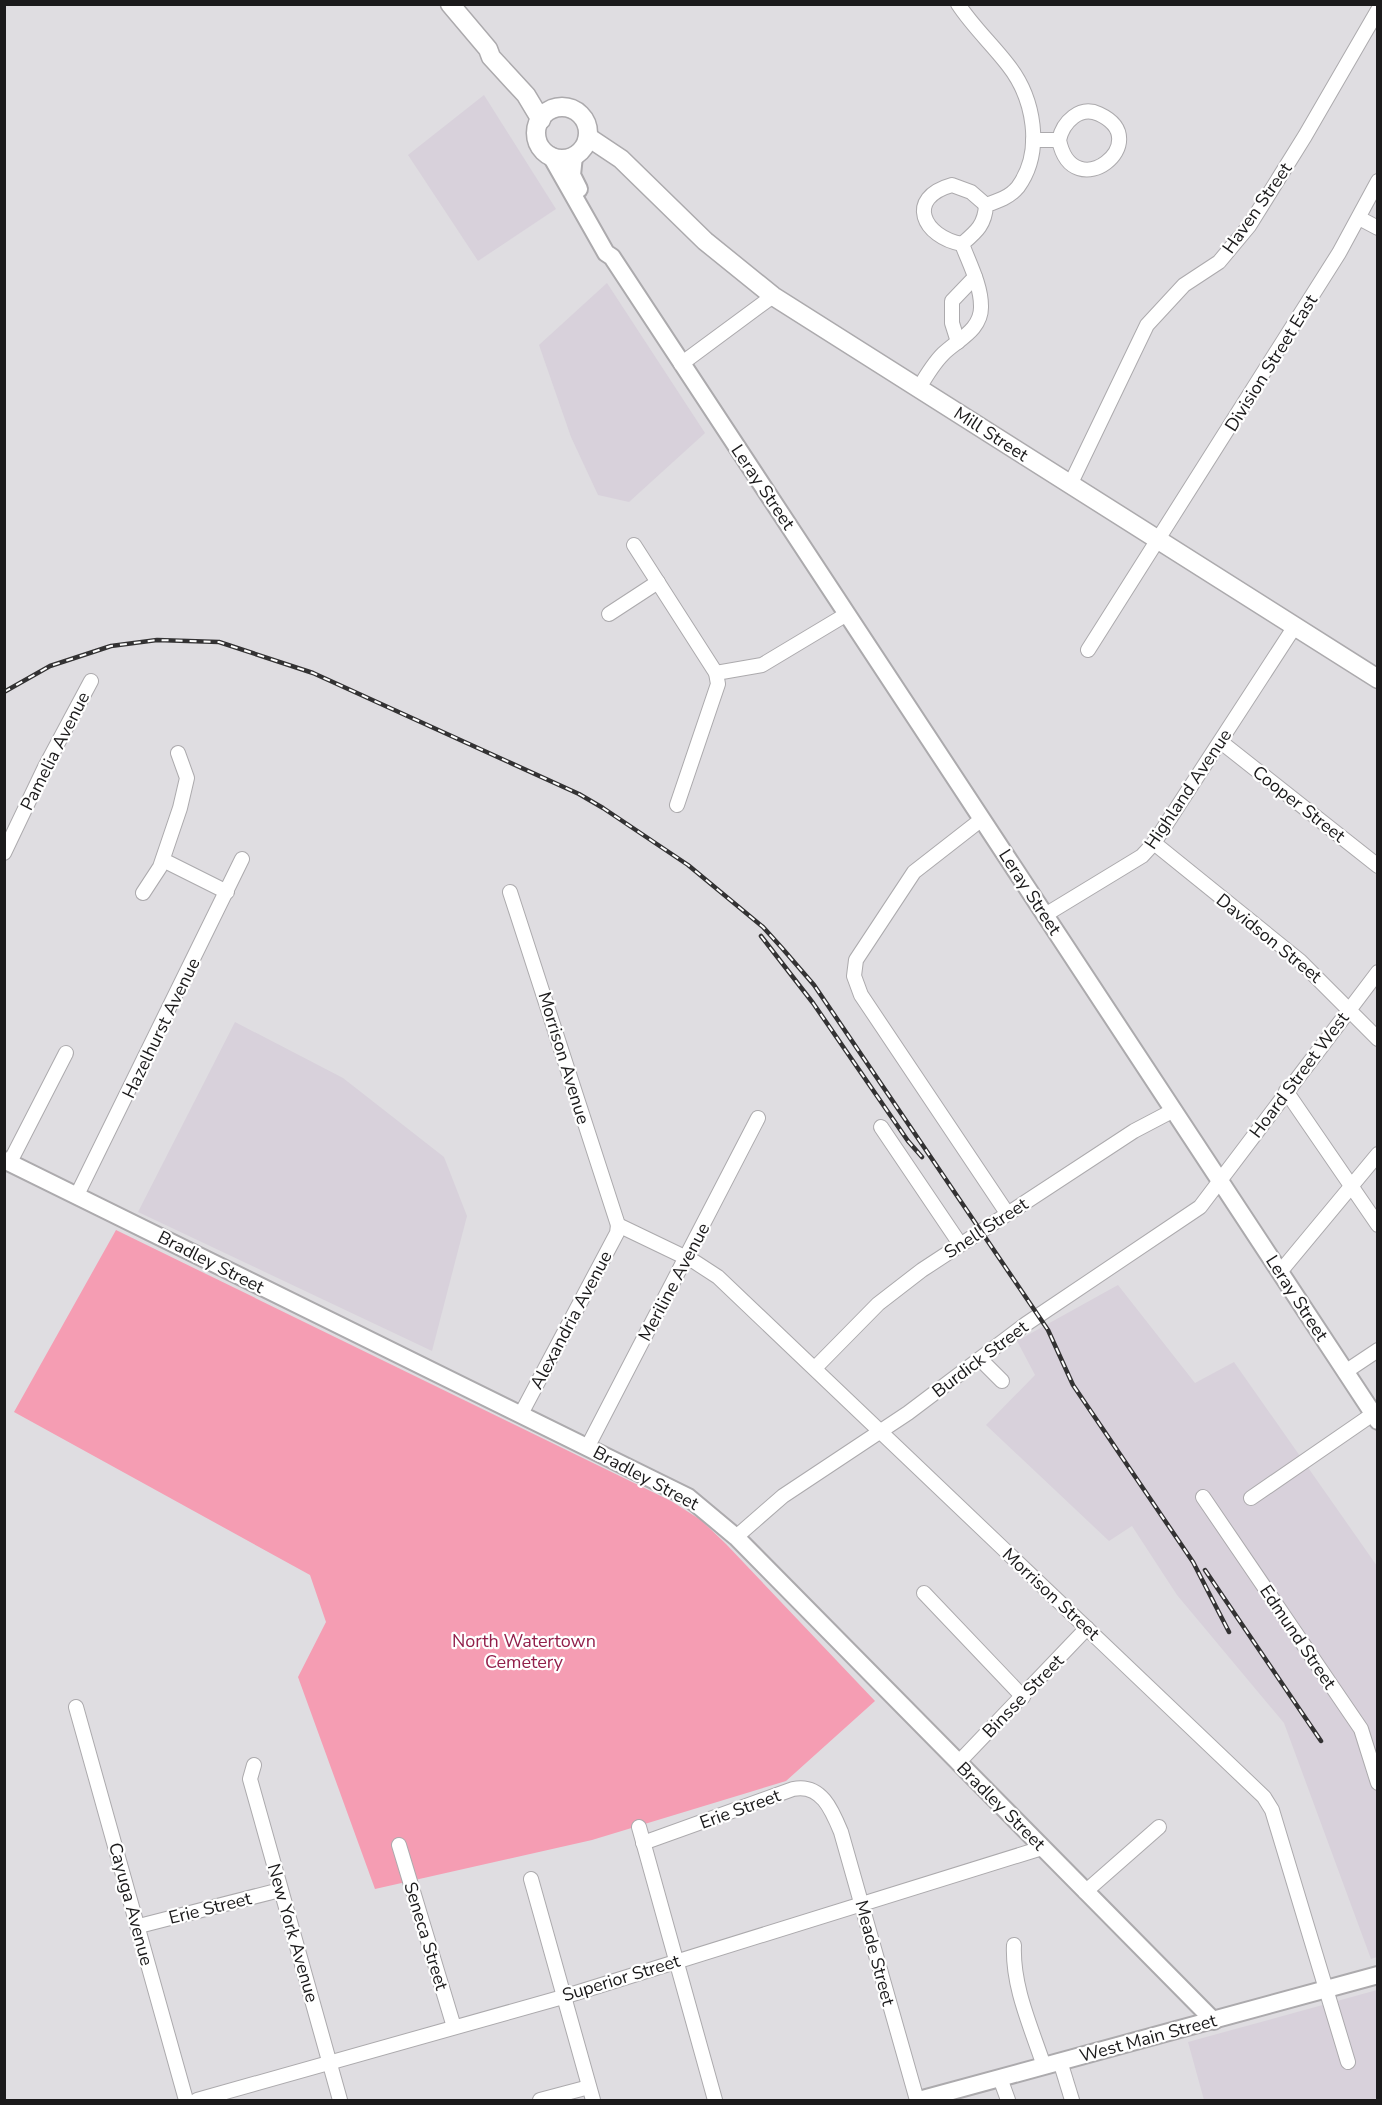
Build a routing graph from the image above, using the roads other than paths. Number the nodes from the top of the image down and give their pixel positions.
1 (450, 4) edge
2 (958, 4) edge
3 (1377, 10) edge
4 (488, 49) junction
5 (558, 108) junction
6 (541, 120) junction
7 (1034, 140) junction
8 (1059, 140) junction
9 (582, 147) junction
10 (551, 156) junction
11 (1377, 181) edge
12 (986, 205) junction
13 (1359, 218) junction
14 (1377, 228) edge
15 (962, 244) junction
16 (612, 256) junction
17 (975, 277) junction
18 (773, 296) junction
19 (958, 342) junction
20 (681, 364) junction
21 (919, 388) junction
22 (1070, 485) junction
23 (1157, 540) junction
24 (634, 545) dead end
25 (658, 582) junction
26 (609, 614) dead end
27 (847, 614) junction
28 (1294, 626) junction
29 (1088, 650) dead end
30 (717, 673) junction
31 (1377, 679) edge
32 (91, 681) dead end
33 (1221, 742) junction
34 (178, 753) dead end
35 (677, 805) dead end
36 (982, 819) junction
37 (1154, 843) junction
38 (4, 853) edge
39 (242, 859) dead end
40 (163, 860) junction
41 (1377, 866) edge
42 (143, 892) dead end
43 (227, 892) junction
44 (510, 892) dead end
45 (1046, 915) junction
46 (1377, 972) edge
47 (1349, 1009) junction
48 (1377, 1039) edge
49 (66, 1053) dead end
50 (1286, 1091) junction
51 (1174, 1110) junction
52 (758, 1118) dead end
53 (881, 1127) dead end
54 (1377, 1154) edge
55 (7, 1161) edge
56 (1220, 1179) junction
57 (1351, 1186) junction
58 (77, 1195) junction
59 (1007, 1213) junction
60 (618, 1225) junction
61 (1377, 1225) edge
62 (960, 1244) junction
63 (686, 1258) junction
64 (1280, 1272) junction
65 (1377, 1350) edge
66 (980, 1359) junction
67 (815, 1368) junction
68 (1345, 1372) junction
69 (1002, 1381) dead end
70 (521, 1414) junction
71 (1375, 1418) edge
72 (881, 1432) junction
73 (588, 1446) junction
74 (1203, 1497) dead end
75 (1251, 1498) dead end
76 (736, 1537) junction
77 (924, 1593) dead end
78 (1087, 1628) junction
79 (1023, 1697) junction
80 (76, 1707) dead end
81 (958, 1763) junction
82 (254, 1765) dead end
83 (1377, 1783) edge
84 (830, 1808) joint
85 (639, 1827) dead end
86 (1159, 1827) dead end
87 (644, 1843) junction
88 (399, 1845) dead end
89 (1042, 1848) junction
90 (531, 1880) dead end
91 (280, 1890) junction
92 (1085, 1892) junction
93 (862, 1903) junction
94 (139, 1926) junction
95 (1014, 1945) dead end
96 (675, 1962) junction
97 (1377, 1975) edge
98 (1326, 1989) junction
99 (563, 1997) junction
100 (1214, 2021) junction
101 (454, 2027) junction
102 (1060, 2061) junction
103 (1348, 2062) dead end
104 (328, 2063) junction
105 (1044, 2066) junction
106 (1000, 2078) junction
107 (591, 2094) edge
108 (186, 2100) edge
109 (197, 2100) edge
110 (340, 2100) edge
111 (540, 2100) edge
112 (715, 2100) edge
113 (918, 2100) edge
114 (1008, 2100) edge
115 (1072, 2100) edge

1 - 4 highway
2 - 7 street
3 - 22 street, Haven Street
4 - 5 highway
4 - 6 highway
5 - 6 highway
5 - 9 highway
6 - 10 highway
7 - 8 street
7 - 12 street
8 - 8 street
9 - 10 highway
9 - 16 main road
9 - 18 highway, Mill Street
10 - 16 main road
11 - 13 street, Division Street East
12 - 15 street
12 - 15 street
13 - 14 street
13 - 23 street, Division Street East
15 - 17 street
16 - 20 main road, Leray Street
17 - 19 street
17 - 19 street
18 - 20 street
18 - 21 highway, Mill Street
19 - 21 street
20 - 27 main road, Leray Street
21 - 22 highway, Mill Street
22 - 23 highway, Mill Street
23 - 28 highway, Mill Street
23 - 29 street, Division Street East
24 - 25 street
25 - 26 street
25 - 30 street
27 - 30 street
27 - 36 main road, Leray Street
28 - 31 highway, Mill Street
28 - 33 street, Highland Avenue
30 - 35 street
32 - 38 street, Pamelia Avenue
33 - 37 street, Highland Avenue
33 - 41 street, Cooper Street
34 - 40 street
36 - 45 main road, Leray Street
36 - 59 street
37 - 45 street, Highland Avenue
37 - 47 street, Davidson Street
39 - 43 street, Hazelhurst Avenue
40 - 42 street
40 - 43 street
43 - 58 street, Hazelhurst Avenue
44 - 60 street, Morrison Avenue
45 - 51 main road, Leray Street
46 - 47 street, Hoard Street West
47 - 48 street, Davidson Street
47 - 50 street, Hoard Street West
49 - 55 street
50 - 56 street, Hoard Street West
50 - 57 street
51 - 56 main road, Leray Street
51 - 59 street, Snell Street
52 - 63 street, Meriline Avenue
53 - 62 street
54 - 57 street
55 - 58 main road, Bradley Street
56 - 64 main road, Leray Street
56 - 66 street, Burdick Street
57 - 61 street
57 - 64 street
58 - 70 main road, Bradley Street
59 - 62 street, Snell Street
60 - 63 street, Morrison Street
60 - 70 street, Alexandria Avenue
62 - 67 street, Snell Street
63 - 67 street, Morrison Street
63 - 73 street, Meriline Avenue
64 - 68 main road, Leray Street
65 - 68 street
66 - 69 street
66 - 72 street, Burdick Street
67 - 72 street, Morrison Street
68 - 71 main road, Leray Street
70 - 73 main road, Bradley Street
71 - 75 street
72 - 76 street, Burdick Street
72 - 78 street, Morrison Street
73 - 76 main road, Bradley Street
74 - 83 street, Edmund Street
76 - 81 main road, Bradley Street
77 - 79 street
78 - 79 street, Binsse Street
78 - 98 street, Morrison Street
79 - 81 street, Binsse Street
80 - 94 street, Cayuga Avenue
81 - 89 main road, Bradley Street
82 - 91 street, New York Avenue
84 - 87 street, Erie Street
84 - 93 street, Meade Street
85 - 87 street
86 - 92 street
87 - 96 street
88 - 101 street, Seneca Street
89 - 92 main road, Bradley Street
89 - 93 street, Superior Street
90 - 99 street
91 - 94 street, Erie Street
91 - 104 street, New York Avenue
92 - 100 main road, Bradley Street
93 - 96 street, Superior Street
93 - 113 street, Meade Street
94 - 108 street, Cayuga Avenue
95 - 105 street
96 - 99 street, Superior Street
96 - 112 street
97 - 98 main road, West Main Street
98 - 100 main road, West Main Street
98 - 103 street, Morrison Street
99 - 101 street, Superior Street
99 - 107 street
100 - 102 main road, West Main Street
101 - 104 street, Superior Street
102 - 105 main road, West Main Street
102 - 115 street
104 - 109 street, Superior Street
104 - 110 street, New York Avenue
105 - 106 main road, West Main Street
106 - 113 main road, West Main Street
106 - 114 street
107 - 111 street

